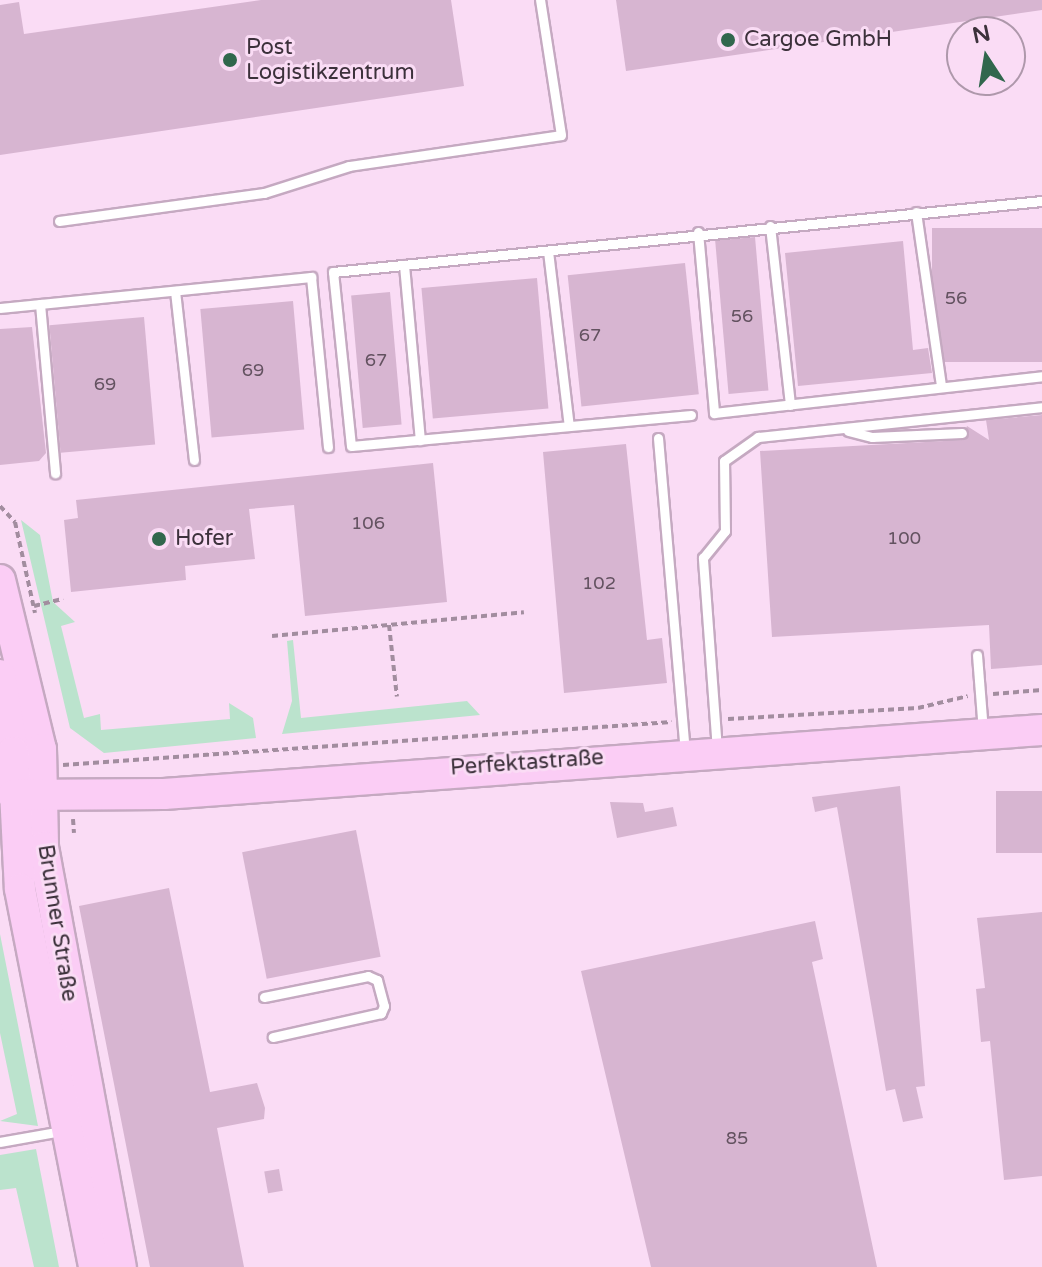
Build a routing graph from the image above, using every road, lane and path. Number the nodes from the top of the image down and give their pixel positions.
1 (540, 0) edge
2 (1042, 201) edge
3 (916, 212) junction
4 (59, 221) dead end
5 (770, 226) junction
6 (698, 232) junction
7 (548, 251) junction
8 (404, 265) junction
9 (175, 291) junction
10 (40, 304) junction
11 (0, 308) edge
12 (1042, 376) edge
13 (941, 386) junction
14 (790, 405) junction
15 (1042, 407) edge
16 (691, 415) dead end
17 (569, 426) junction
18 (848, 431) junction
19 (962, 433) dead end
20 (658, 438) dead end
21 (420, 440) junction
22 (328, 447) dead end
23 (194, 460) dead end
24 (55, 473) dead end
25 (0, 580) edge
26 (63, 599) dead end
27 (34, 606) dead end
28 (524, 612) dead end
29 (389, 625) junction
30 (272, 636) dead end
31 (977, 655) dead end
32 (0, 675) edge
33 (1042, 690) edge
34 (981, 695) junction
35 (397, 697) dead end
36 (683, 721) junction
37 (1042, 730) edge
38 (983, 734) junction
39 (716, 735) junction
40 (685, 752) junction
41 (61, 765) dead end
42 (28, 795) junction
43 (264, 997) dead end
44 (273, 1037) dead end
45 (80, 1128) junction
46 (0, 1142) edge
47 (94, 1267) edge
48 (121, 1267) edge

1 - 4 lane
2 - 3 lane
3 - 5 lane
3 - 13 lane
5 - 6 lane
5 - 14 lane
6 - 7 lane
6 - 14 lane
7 - 8 lane
7 - 17 lane
8 - 21 lane
8 - 21 lane
9 - 10 lane
9 - 22 lane
9 - 23 lane
10 - 11 lane
10 - 24 lane
12 - 13 lane
13 - 14 lane
15 - 18 lane
16 - 17 lane
17 - 21 lane
18 - 19 lane
18 - 39 lane
20 - 36 lane
25 - 42 main road, Brunner Straße
26 - 27 path
28 - 29 path
29 - 30 path
29 - 35 path
31 - 34 lane
32 - 42 main road, Brunner Straße
33 - 34 path
34 - 38 lane
34 - 39 path
36 - 40 lane
36 - 41 path
37 - 38 main road, Perfektastraße
38 - 39 main road, Perfektastraße
39 - 40 main road, Perfektastraße
40 - 42 main road, Perfektastraße
42 - 45 main road, Brunner Straße
43 - 44 lane
45 - 46 lane
45 - 47 main road, Brunner Straße
45 - 48 main road, Brunner Straße

